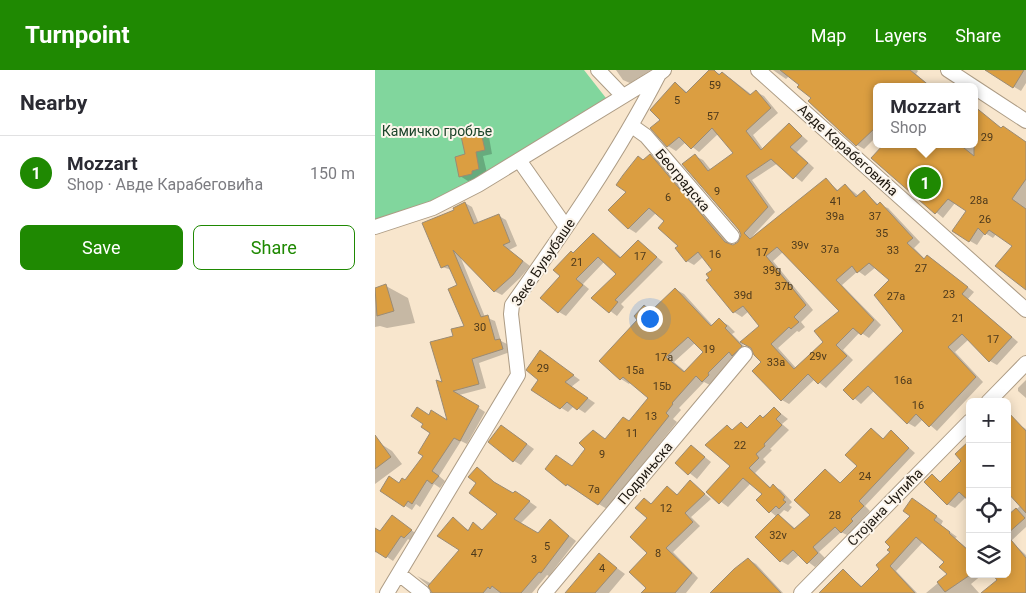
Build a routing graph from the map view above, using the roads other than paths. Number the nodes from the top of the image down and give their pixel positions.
1 (598, 70) edge
2 (759, 70) edge
3 (948, 70) edge
4 (661, 72) edge
5 (968, 83) edge
6 (978, 90) edge
7 (623, 96) junction
8 (1026, 121) edge
9 (632, 126) junction
10 (519, 160) junction
11 (375, 227) edge
12 (567, 227) junction
13 (732, 236) dead end
14 (1026, 310) edge
15 (745, 354) dead end
16 (1026, 363) edge
17 (992, 398) edge
18 (966, 425) edge
19 (399, 574) junction
20 (387, 593) edge
21 (423, 593) edge
22 (545, 593) edge
23 (801, 593) edge

1 - 7 street
2 - 14 street, Авде Карабеговића
3 - 5 street
4 - 7 street
4 - 9 street, Зеке Буљубаше
6 - 8 street
7 - 10 street
9 - 12 street, Зеке Буљубаше
9 - 13 street, Београдска
10 - 11 street
10 - 12 street
12 - 19 street, Зеке Буљубаше
15 - 22 street, Подрињска
16 - 17 street
18 - 23 street, Стојана Чупића
19 - 20 street, Зеке Буљубаше
19 - 21 street

